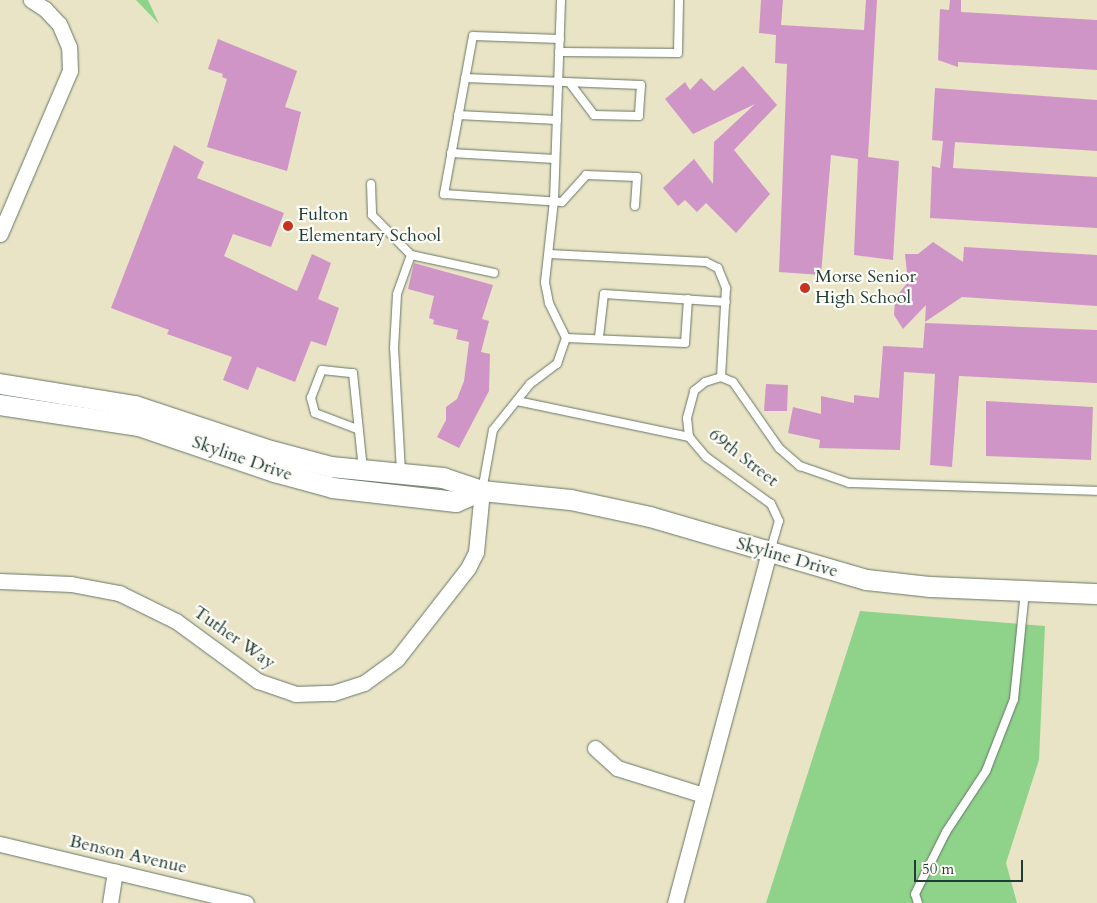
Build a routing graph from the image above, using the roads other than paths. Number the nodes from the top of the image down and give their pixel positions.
1 (31, 0) edge
2 (561, 0) edge
3 (679, 0) edge
4 (560, 39) junction
5 (559, 52) junction
6 (465, 78) junction
7 (558, 82) junction
8 (570, 83) junction
9 (458, 115) junction
10 (557, 120) junction
11 (451, 153) junction
12 (555, 159) junction
13 (371, 184) dead end
14 (554, 201) junction
15 (635, 206) dead end
16 (0, 234) edge
17 (549, 254) junction
18 (411, 255) junction
19 (494, 273) dead end
20 (688, 299) junction
21 (726, 302) junction
22 (599, 337) junction
23 (566, 338) junction
24 (721, 377) junction
25 (0, 384) edge
26 (517, 401) junction
27 (0, 405) edge
28 (357, 429) junction
29 (689, 437) junction
30 (364, 470) junction
31 (401, 474) junction
32 (482, 490) junction
33 (1097, 491) edge
34 (769, 553) junction
35 (0, 581) edge
36 (1025, 592) junction
37 (1097, 594) edge
38 (595, 748) dead end
39 (703, 795) junction
40 (0, 844) edge
41 (115, 872) junction
42 (110, 903) edge
43 (246, 903) edge
44 (675, 903) edge
45 (918, 903) edge

1 - 16 street
2 - 4 lane
3 - 5 lane
4 - 5 lane
4 - 6 lane
5 - 7 lane
6 - 7 lane
6 - 9 lane
7 - 8 lane
7 - 10 lane
8 - 8 lane
9 - 10 lane
9 - 11 lane
10 - 12 lane
11 - 12 lane
11 - 14 lane
12 - 14 lane
13 - 18 lane
14 - 15 lane
14 - 17 lane
17 - 21 lane
17 - 23 lane
18 - 19 lane
18 - 31 lane
20 - 21 lane
20 - 22 lane
20 - 22 lane
21 - 24 lane
22 - 23 lane
23 - 26 lane
24 - 29 lane, 69th Street
24 - 33 lane, 69th Street
25 - 30 main road, Skyline Drive
26 - 29 lane
26 - 32 lane
27 - 32 main road, Skyline Drive
28 - 28 lane
28 - 30 lane
29 - 34 lane, 69th Street
30 - 31 main road, Skyline Drive
31 - 32 main road, Skyline Drive
32 - 34 main road, Skyline Drive
32 - 35 street, Tuther Way
34 - 36 main road, Skyline Drive
34 - 39 street, 69th Street
36 - 37 main road, Skyline Drive
36 - 45 lane
38 - 39 street
39 - 44 street, 69th Street
40 - 41 street, Benson Avenue
41 - 42 street
41 - 43 street, Benson Avenue

